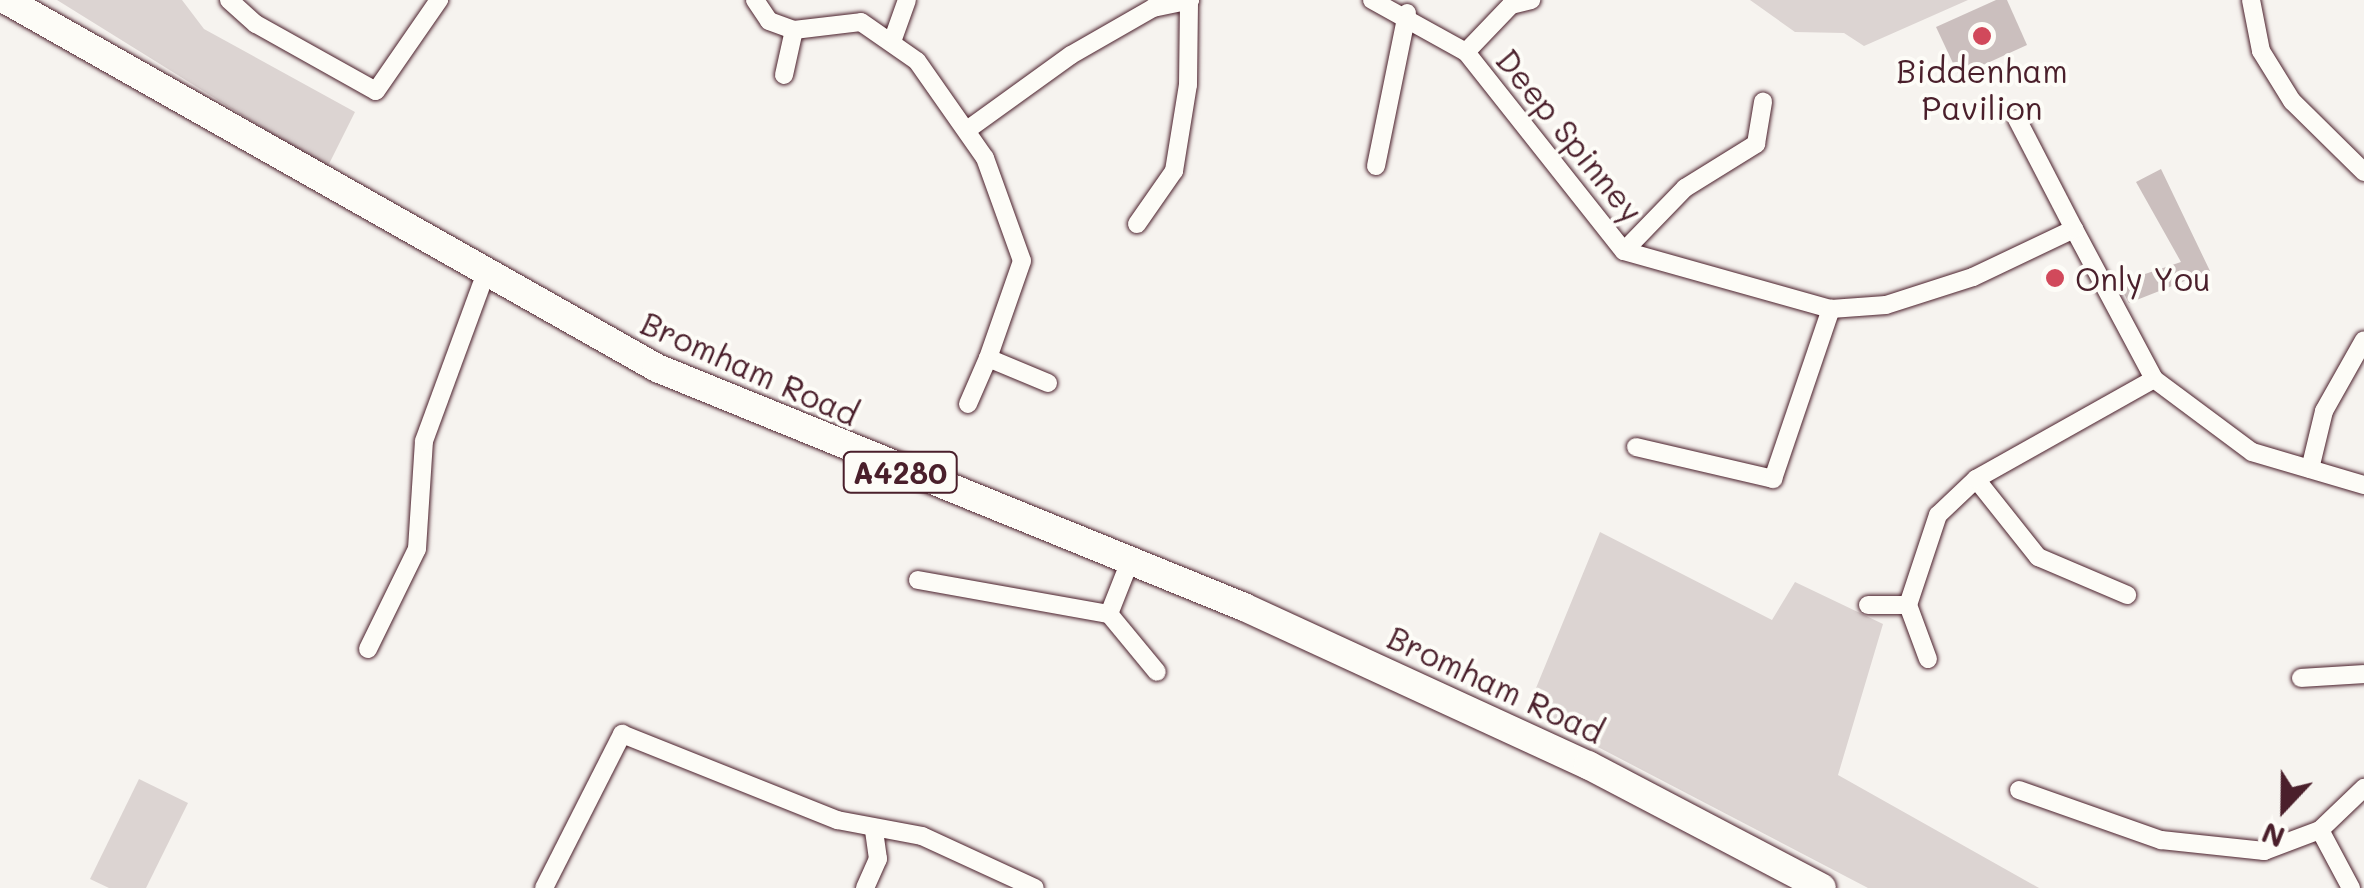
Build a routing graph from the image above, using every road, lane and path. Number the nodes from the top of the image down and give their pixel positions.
1 (6, 0) edge
2 (229, 0) edge
3 (439, 0) edge
4 (755, 0) edge
5 (906, 0) edge
6 (1190, 0) edge
7 (1372, 0) edge
8 (1531, 0) edge
9 (2252, 0) edge
10 (1151, 4) edge
11 (1407, 13) junction
12 (794, 30) junction
13 (893, 39) junction
14 (1466, 52) junction
15 (784, 75) dead end
16 (1762, 102) dead end
17 (2017, 119) dead end
18 (966, 130) junction
19 (1376, 166) dead end
20 (2364, 172) edge
21 (1137, 224) dead end
22 (2074, 229) junction
23 (1624, 250) junction
24 (484, 275) junction
25 (1830, 309) junction
26 (2364, 340) edge
27 (988, 358) junction
28 (2154, 380) junction
29 (1048, 382) dead end
30 (968, 404) dead end
31 (1636, 446) dead end
32 (2310, 469) junction
33 (1976, 479) junction
34 (2364, 485) edge
35 (1130, 562) junction
36 (918, 580) dead end
37 (2127, 595) dead end
38 (1868, 605) dead end
39 (1908, 605) junction
40 (1109, 614) junction
41 (368, 649) dead end
42 (1928, 659) dead end
43 (1157, 672) dead end
44 (2364, 674) edge
45 (2300, 678) dead end
46 (2364, 788) edge
47 (2019, 790) dead end
48 (874, 830) junction
49 (2320, 830) junction
50 (544, 888) edge
51 (865, 888) edge
52 (1035, 888) edge
53 (1822, 888) edge
54 (2351, 888) edge

1 - 24 main road, Bromham Road / A4280
2 - 3 street
4 - 12 street
5 - 13 street
6 - 10 street
6 - 21 street
7 - 11 street, Deep Spinney
8 - 14 street
9 - 20 street
10 - 18 street
11 - 14 street, Deep Spinney
11 - 19 street
12 - 13 street
12 - 15 street
13 - 18 street
14 - 23 street, Deep Spinney
16 - 23 street
17 - 22 street
18 - 27 street
22 - 25 street, Deep Spinney
22 - 28 street
23 - 25 street, Deep Spinney
24 - 35 main road, Bromham Road / A4280
24 - 41 street
25 - 31 street
26 - 32 street
27 - 29 street
27 - 30 street
28 - 32 street
28 - 33 street
32 - 34 street
33 - 37 street
33 - 39 street
35 - 40 street
35 - 53 main road, Bromham Road / A4280
36 - 40 street
38 - 39 street
39 - 42 street
40 - 43 street
44 - 45 street
46 - 49 street
47 - 49 street
48 - 50 street
48 - 51 street
48 - 52 street
49 - 54 street

